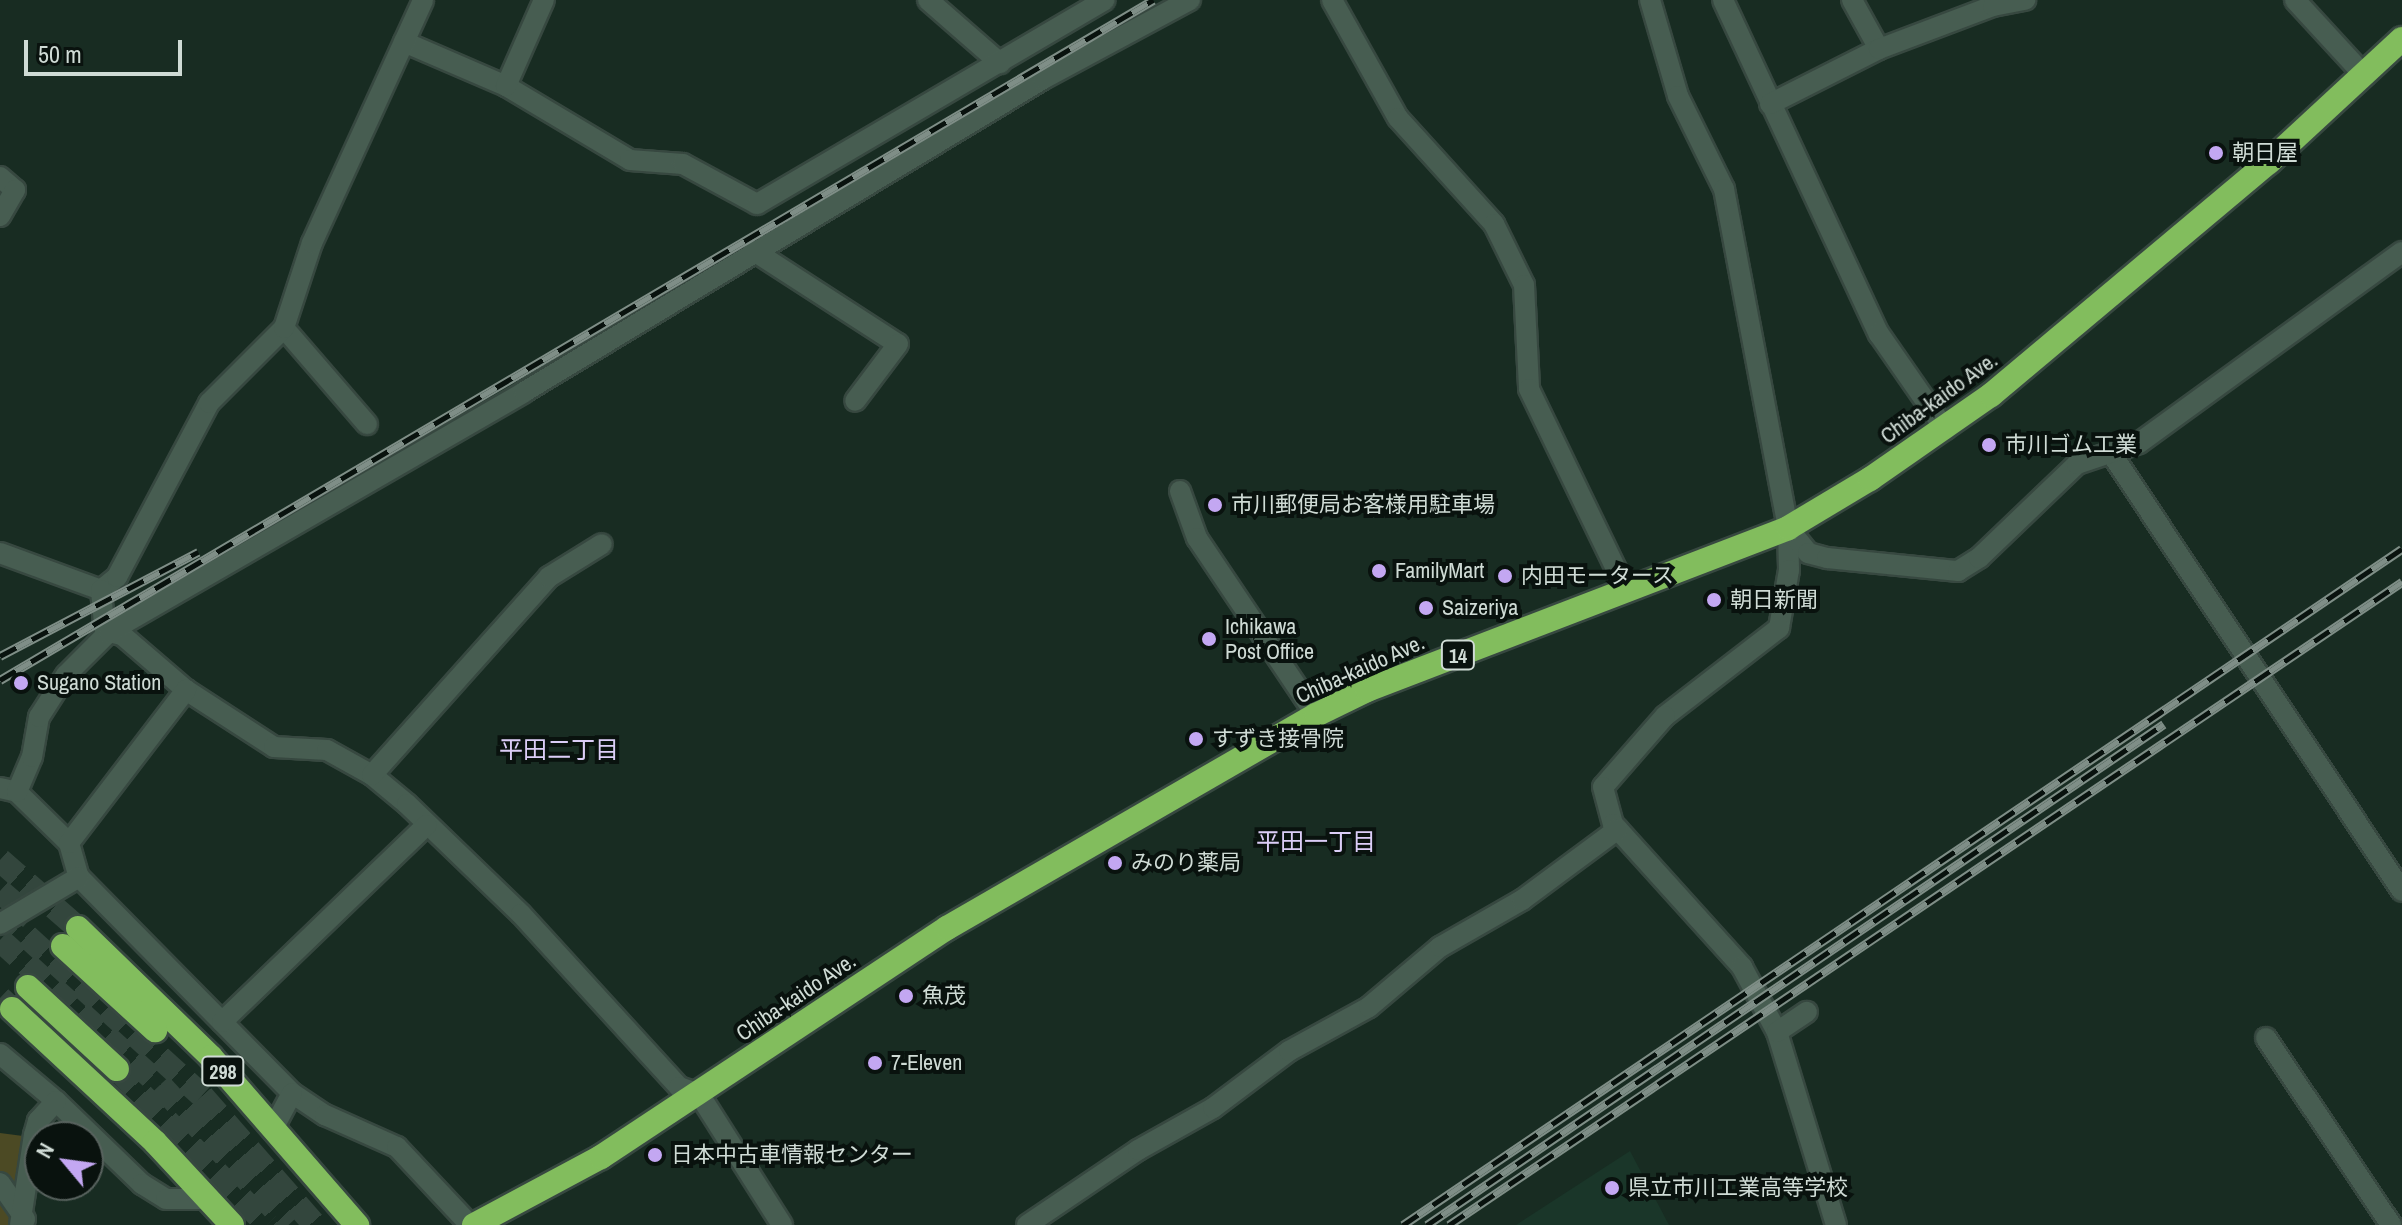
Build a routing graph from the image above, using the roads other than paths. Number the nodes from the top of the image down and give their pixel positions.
1 (423, 0) edge
2 (544, 0) edge
3 (928, 0) edge
4 (1105, 0) edge
5 (1190, 0) edge
6 (1332, 0) edge
7 (1650, 0) edge
8 (1723, 0) edge
9 (1852, 0) edge
10 (2025, 0) edge
11 (2295, 0) edge
12 (1992, 3) edge
13 (2402, 39) edge
14 (404, 42) junction
15 (1879, 49) junction
16 (1000, 63) junction
17 (2365, 76) junction
18 (506, 86) junction
19 (1770, 104) junction
20 (0, 177) edge
21 (0, 216) edge
22 (754, 251) junction
23 (2402, 252) edge
24 (284, 328) junction
25 (855, 401) dead end
26 (367, 424) dead end
27 (1945, 429) junction
28 (2113, 456) junction
29 (1180, 491) dead end
30 (1788, 528) junction
31 (602, 544) dead end
32 (0, 553) edge
33 (101, 590) junction
34 (1626, 590) junction
35 (109, 632) junction
36 (186, 690) junction
37 (1316, 715) junction
38 (372, 775) junction
39 (9, 790) edge
40 (427, 825) junction
41 (1618, 829) junction
42 (69, 843) junction
43 (79, 877) junction
44 (2402, 891) edge
45 (0, 924) edge
46 (28, 987) tunnel mouth
47 (12, 1009) tunnel mouth
48 (1807, 1012) dead end
49 (222, 1022) junction
50 (155, 1030) dead end
51 (1777, 1032) junction
52 (2266, 1038) dead end
53 (0, 1054) edge
54 (117, 1069) tunnel mouth
55 (292, 1093) junction
56 (699, 1094) junction
57 (56, 1101) junction
58 (274, 1127) junction
59 (0, 1183) edge
60 (206, 1199) junction
61 (24, 1222) edge
62 (2402, 1222) edge
63 (232, 1225) edge
64 (357, 1225) edge
65 (472, 1225) edge
66 (782, 1225) edge
67 (1027, 1225) edge
68 (1836, 1225) edge
69 (2394, 1225) edge

1 - 14 street
2 - 18 street
3 - 16 street
4 - 16 street
5 - 22 street
6 - 34 street
7 - 30 street
8 - 19 street
9 - 15 street
10 - 12 street
11 - 17 street
12 - 15 street
13 - 17 highway, Chiba-kaido Ave. / 14
14 - 18 street
14 - 24 street
15 - 19 street
16 - 18 street
17 - 27 highway, Chiba-kaido Ave. / 14
19 - 27 street
20 - 21 street
22 - 25 street
22 - 35 street
23 - 28 street
24 - 26 street
24 - 33 street
27 - 30 highway, Chiba-kaido Ave. / 14
28 - 30 street
28 - 44 street
29 - 37 street
30 - 34 highway, Chiba-kaido Ave. / 14
30 - 41 street
31 - 38 street
32 - 33 street
33 - 35 street
34 - 37 highway, Chiba-kaido Ave. / 14
35 - 36 street
35 - 39 street
36 - 38 street
36 - 42 street
37 - 56 highway, Chiba-kaido Ave. / 14
38 - 40 street
39 - 42 street
40 - 49 street
40 - 56 street
41 - 51 street
41 - 67 street
42 - 43 street
43 - 45 street
43 - 49 street
46 - 54 highway
47 - 60 highway
48 - 51 street
49 - 55 street
50 - 58 highway, 298
51 - 68 street
52 - 69 street
53 - 57 street
55 - 58 street
55 - 65 street
56 - 65 highway, Chiba-kaido Ave. / 14
56 - 66 street
57 - 60 street
57 - 61 street
58 - 64 highway, 298
59 - 61 street
60 - 63 highway
62 - 69 street

